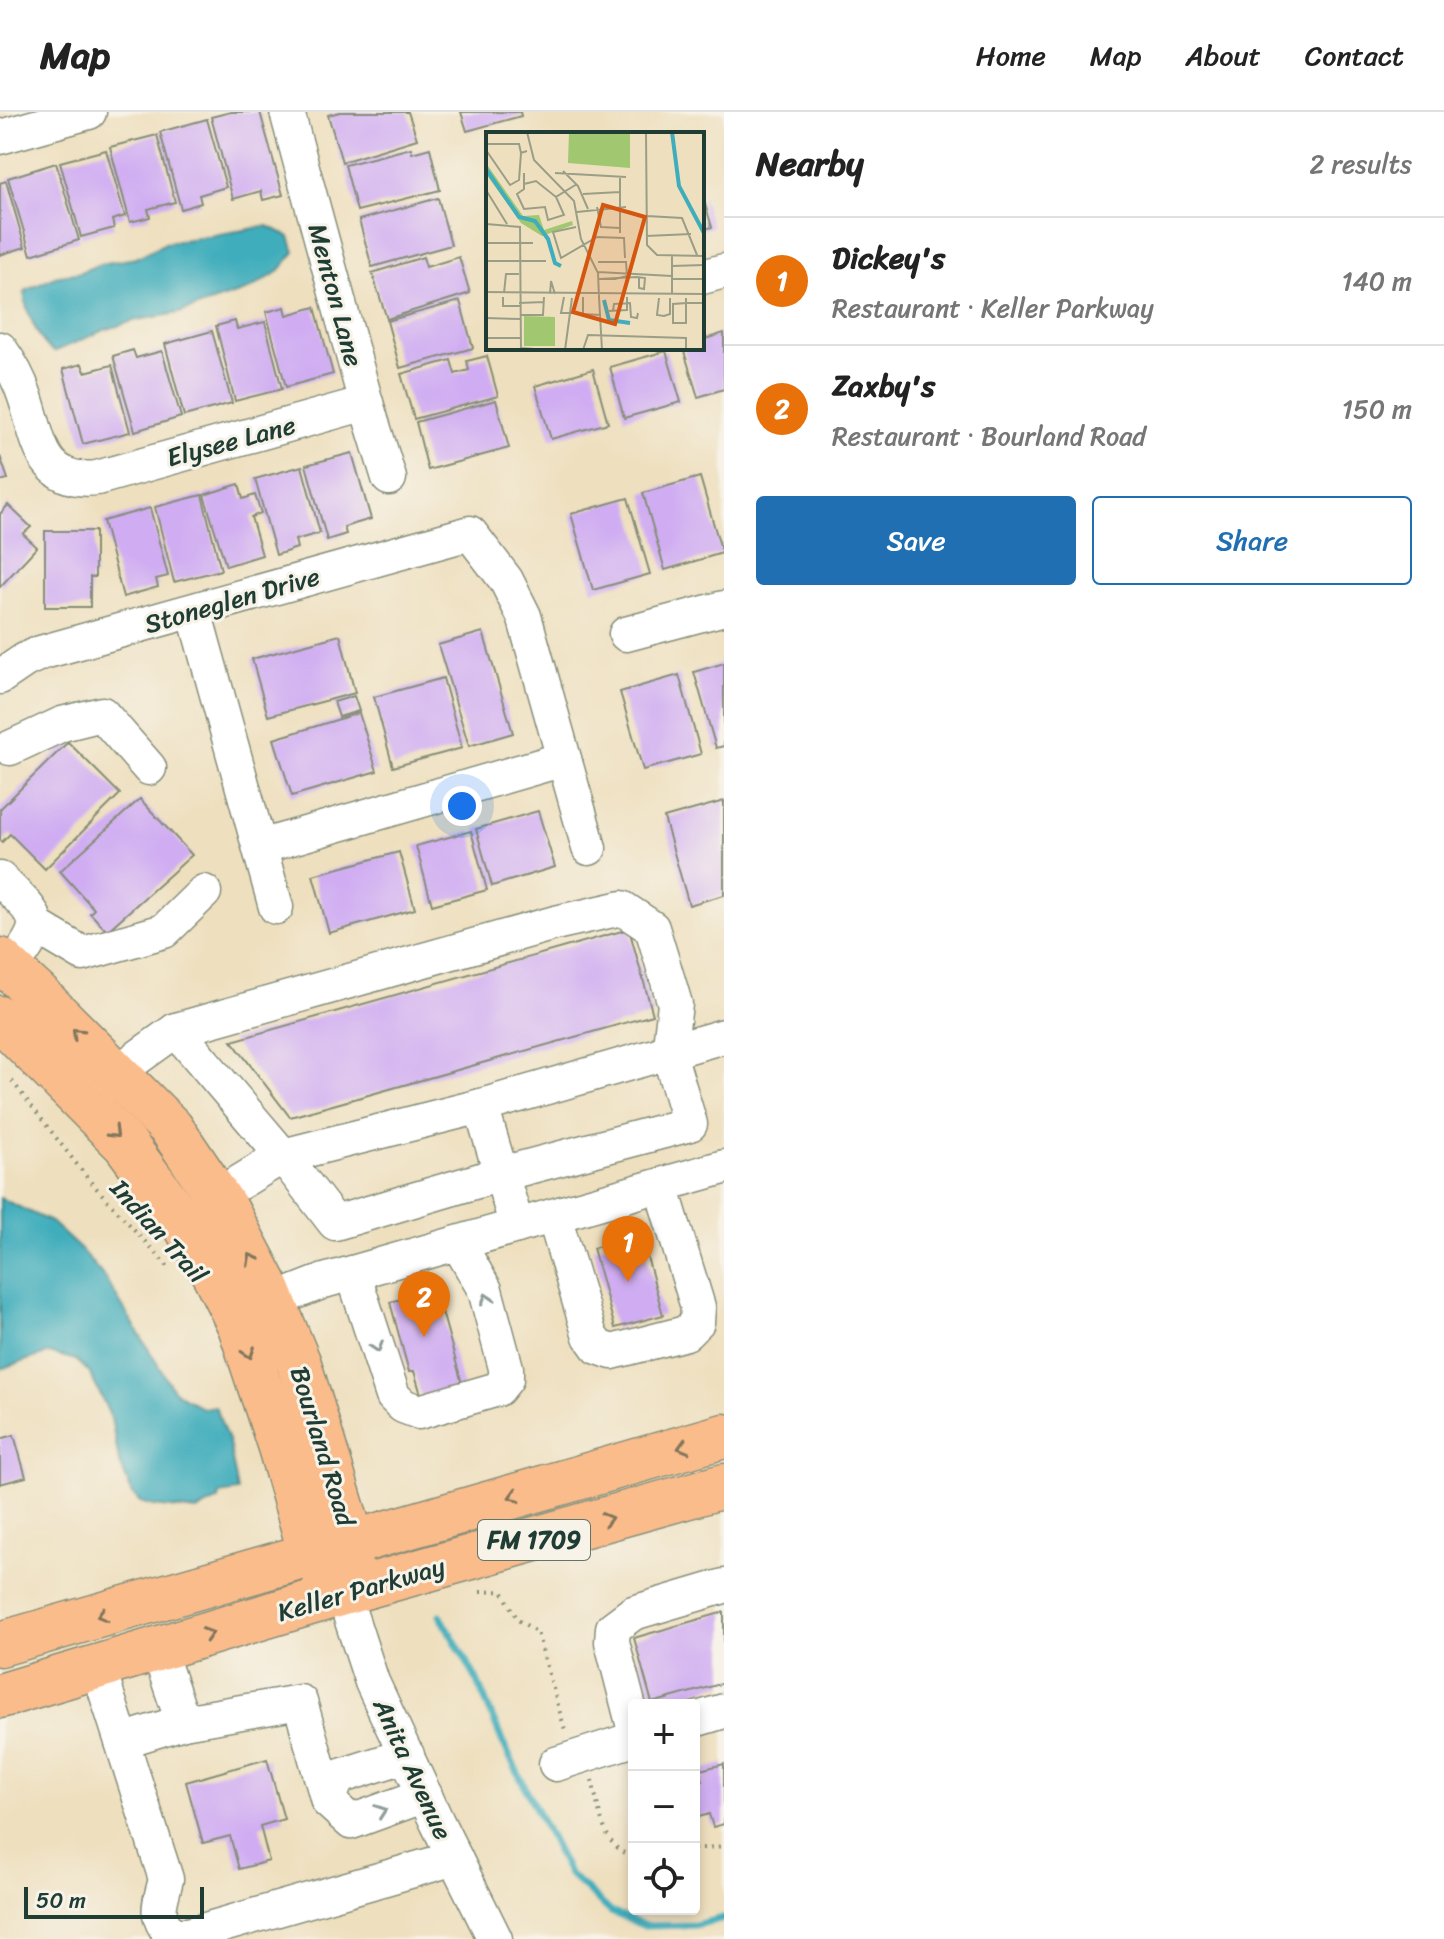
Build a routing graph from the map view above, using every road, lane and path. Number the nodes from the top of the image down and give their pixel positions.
1 (89, 112) edge
2 (287, 112) edge
3 (0, 137) edge
4 (724, 271) edge
5 (704, 276) edge
6 (0, 349) edge
7 (366, 403) junction
8 (389, 478) dead end
9 (724, 608) edge
10 (194, 611) junction
11 (626, 634) dead end
12 (0, 677) edge
13 (3, 752) edge
14 (564, 759) junction
15 (149, 768) dead end
16 (260, 847) junction
17 (589, 848) dead end
18 (0, 879) edge
19 (204, 892) dead end
20 (276, 907) dead end
21 (36, 926) junction
22 (5, 965) edge
23 (0, 1018) edge
24 (176, 1030) junction
25 (724, 1036) edge
26 (669, 1054) junction
27 (116, 1073) junction
28 (11, 1080) dead end
29 (84, 1103) junction
30 (481, 1106) junction
31 (690, 1124) junction
32 (283, 1156) junction
33 (501, 1174) junction
34 (721, 1175) edge
35 (661, 1186) junction
36 (217, 1196) junction
37 (554, 1216) junction
38 (517, 1226) junction
39 (458, 1243) junction
40 (172, 1271) dead end
41 (353, 1273) junction
42 (273, 1301) junction
43 (724, 1436) edge
44 (724, 1486) edge
45 (353, 1543) junction
46 (311, 1555) junction
47 (724, 1586) edge
48 (343, 1593) junction
49 (471, 1594) dead end
50 (0, 1644) edge
51 (158, 1649) junction
52 (98, 1667) junction
53 (0, 1696) edge
54 (628, 1704) edge
55 (724, 1711) edge
56 (700, 1718) edge
57 (183, 1722) junction
58 (122, 1741) junction
59 (628, 1741) edge
60 (407, 1755) junction
61 (568, 1760) junction
62 (425, 1795) junction
63 (328, 1801) junction
64 (724, 1846) edge
65 (700, 1848) edge
66 (628, 1855) edge
67 (455, 1858) junction
68 (495, 1939) edge

1 - 3 street
2 - 7 street, Menton Lane
4 - 5 street
6 - 7 street, Elysee Lane
7 - 8 street, Menton Lane
9 - 11 street
10 - 12 street, Stoneglen Drive
10 - 14 street, Stoneglen Drive
10 - 16 street
13 - 15 street
14 - 16 street
14 - 17 street
16 - 20 street
18 - 21 street
19 - 21 street
21 - 22 street
27 -> 22 main road, Bourland Road
23 - 29 main road, Bourland Road
24 - 26 street
24 - 27 street
24 - 32 street
25 - 26 street
26 - 30 street
26 - 31 street
27 - 29 street
27 - 36 main road, Bourland Road
28 - 40 path, Indian Trail
29 -> 46 main road, Bourland Road
30 - 32 street
30 - 33 street
31 - 33 street
31 - 34 street
32 - 33 street
32 - 36 street
33 - 38 street
34 - 35 street
35 - 37 street
35 - 37 street
42 -> 36 main road, Bourland Road
37 - 38 street
38 - 39 street
39 - 41 street
41 -> 39 street
41 - 42 street
42 - 45 main road, Bourland Road
43 -> 45 main road, Keller Parkway / FM 1709
48 -> 44 main road, Keller Parkway / FM 1709
45 - 46 main road, Keller Parkway / FM 1709
45 - 48 main road, Bourland Road
46 - 48 main road, Bourland Road
46 -> 50 main road, Keller Parkway / FM 1709
47 - 54 street
51 -> 48 main road, Keller Parkway / FM 1709
48 - 60 street, Anita Avenue
49 - 61 path
51 - 52 main road, Keller Parkway / FM 1709
51 - 57 street
52 - 53 main road, Keller Parkway / FM 1709
52 - 58 street
55 - 56 street
57 - 58 street
57 - 63 street
58 - 67 street
59 - 61 street
60 - 62 street, Anita Avenue
60 - 63 street
61 - 66 path
63 -> 62 street
62 - 67 street, Anita Avenue
64 - 65 path
67 - 68 street, Anita Avenue

